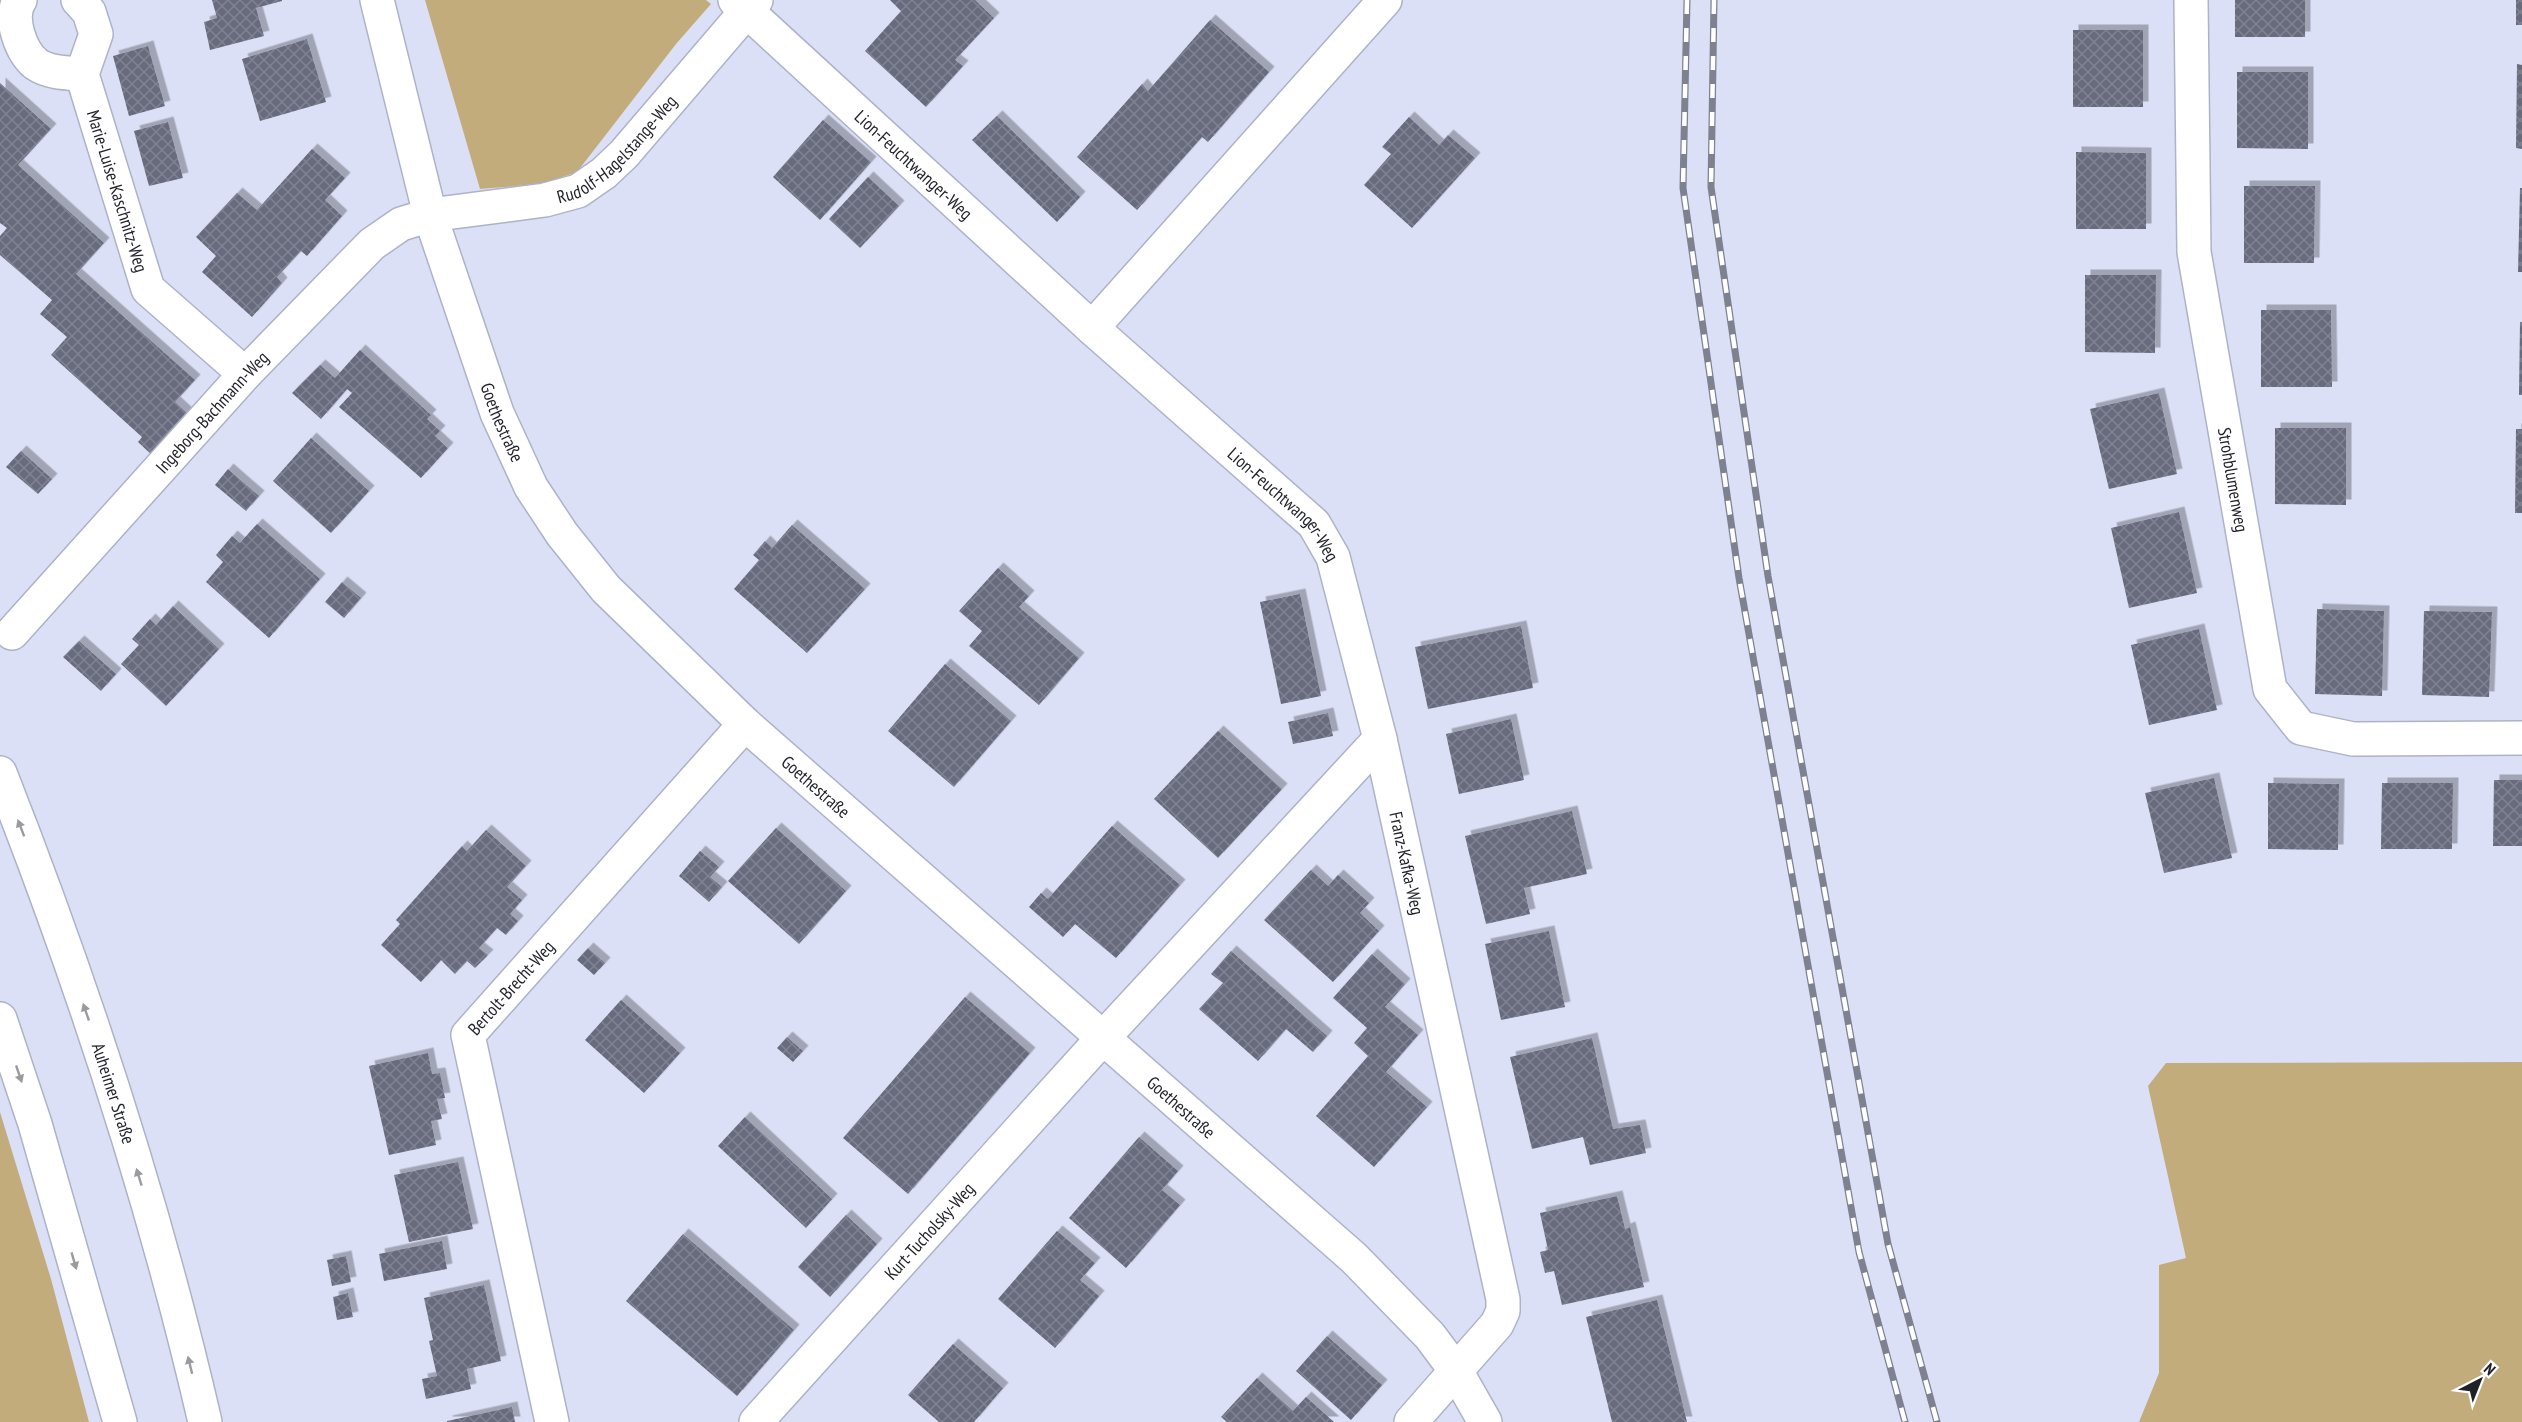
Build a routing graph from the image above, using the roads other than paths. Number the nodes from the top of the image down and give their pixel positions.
1 (20, 0) edge
2 (78, 0) edge
3 (377, 0) edge
4 (1385, 0) edge
5 (2191, 0) edge
6 (746, 3) edge
7 (82, 74) junction
8 (430, 214) junction
9 (1092, 328) junction
10 (245, 374) junction
11 (12, 633) dead end
12 (745, 724) junction
13 (2522, 738) edge
14 (1380, 740) junction
15 (0, 773) edge
16 (0, 1019) edge
17 (1102, 1039) junction
18 (1456, 1371) junction
19 (120, 1422) edge
20 (205, 1422) edge
21 (552, 1422) edge
22 (756, 1422) edge
23 (1411, 1422) edge
24 (1485, 1422) edge

1 - 7 street
2 - 7 street
3 - 8 street, Goethestraße
4 - 9 street
5 - 13 street, Strohblumenweg
6 - 8 street, Rudolf-Hagelstange-Weg
6 - 9 street, Lion-Feuchtwanger-Weg
7 - 10 street, Marie-Luise-Kaschnitz-Weg
8 - 10 street, Ingeborg-Bachmann-Weg
8 - 12 street, Goethestraße
9 - 14 street, Lion-Feuchtwanger-Weg
10 - 11 street, Ingeborg-Bachmann-Weg
12 - 17 street, Goethestraße
12 - 21 street, Bertolt-Brecht-Weg
14 - 17 street
14 - 18 street, Franz-Kafka-Weg
20 -> 15 street, Auheimer Straße
16 -> 19 street
17 - 18 street, Goethestraße
17 - 22 street, Kurt-Tucholsky-Weg
18 - 23 street, Franz-Kafka-Weg
18 - 24 street, Goethestraße

